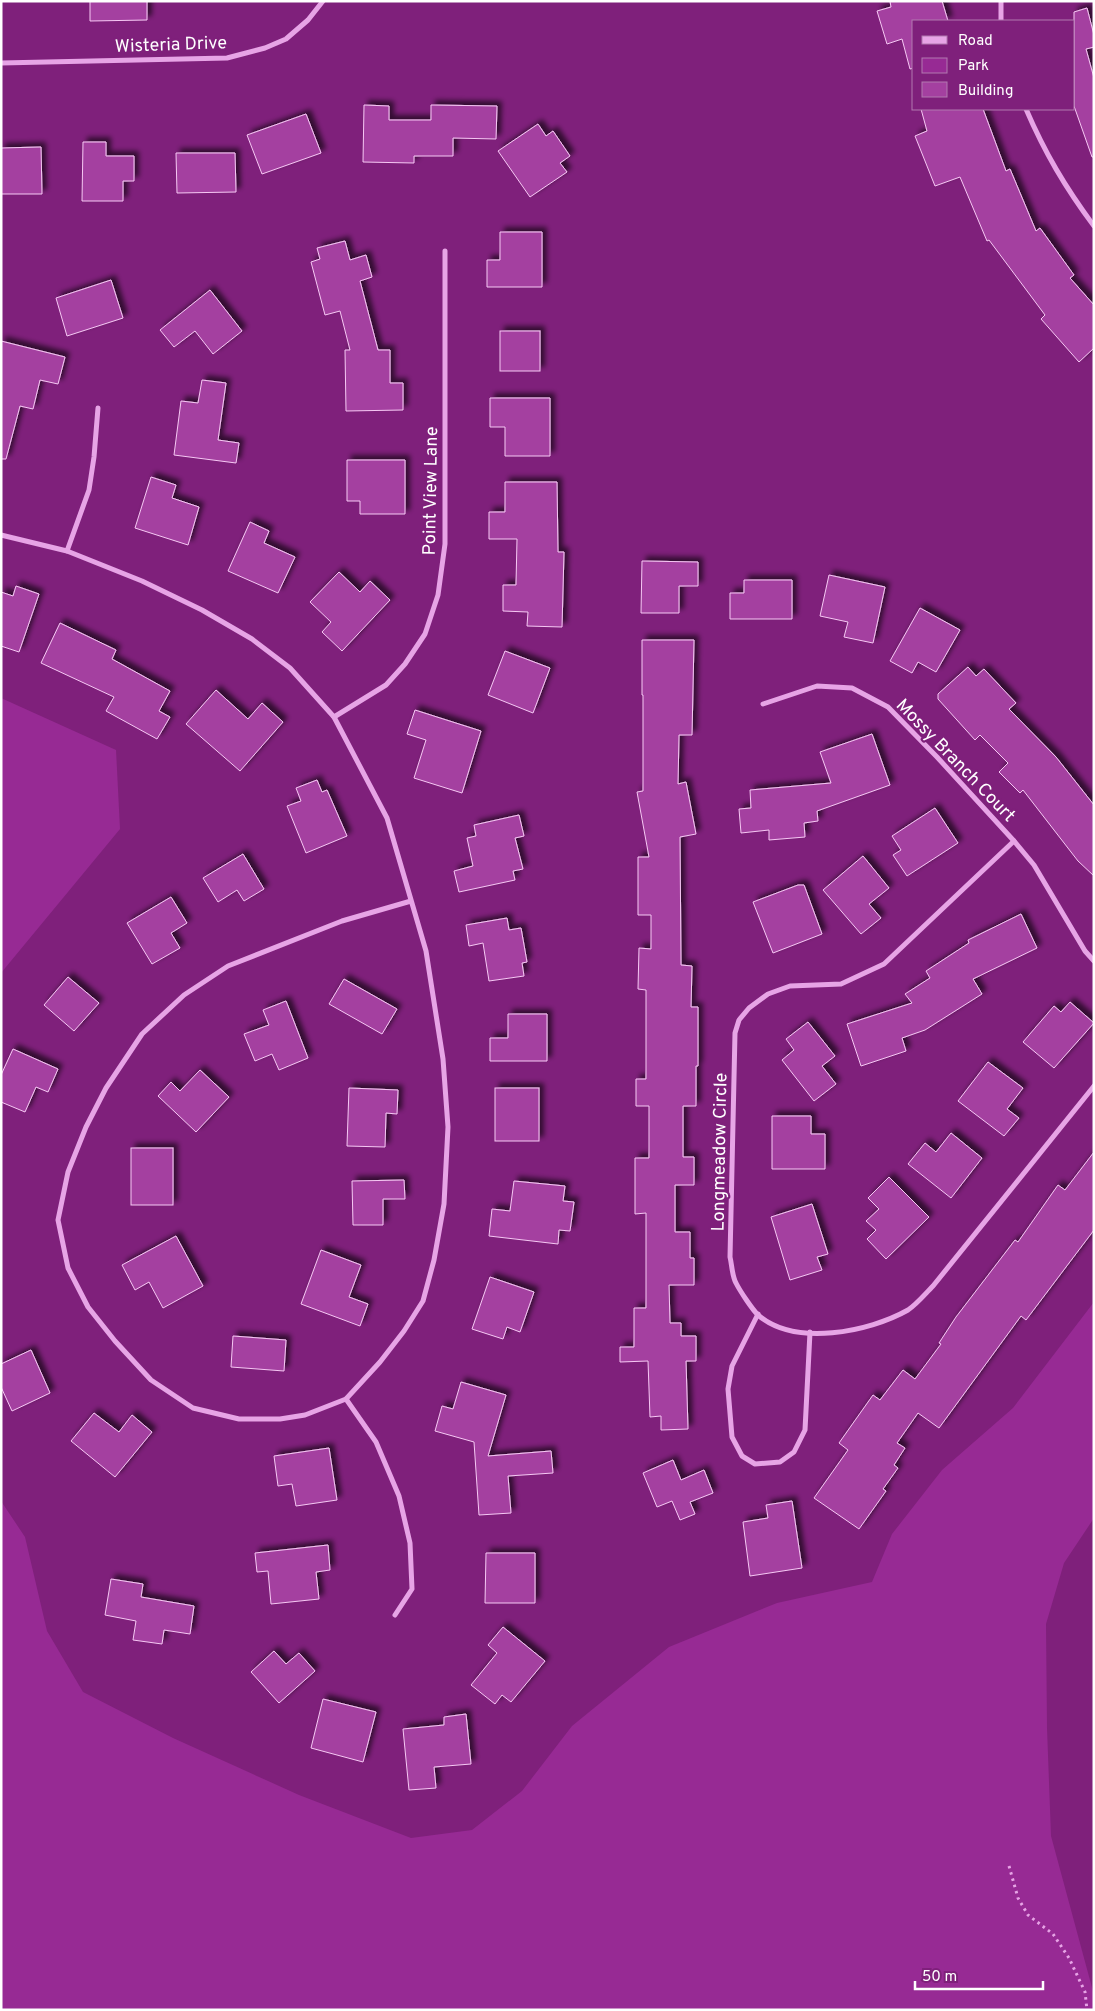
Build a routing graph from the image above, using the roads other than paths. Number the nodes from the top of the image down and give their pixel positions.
1 (323, 1) edge
2 (1001, 1) edge
3 (1001, 20) edge
4 (1, 63) edge
5 (1026, 110) edge
6 (1094, 226) edge
7 (445, 251) dead end
8 (98, 408) dead end
9 (1, 535) edge
10 (67, 550) junction
11 (763, 704) dead end
12 (334, 717) junction
13 (1014, 841) junction
14 (411, 901) junction
15 (1094, 961) edge
16 (1094, 1086) edge
17 (758, 1314) junction
18 (810, 1332) junction
19 (346, 1399) junction
20 (395, 1615) dead end

1 - 4 street, Wisteria Drive
2 - 3 street
5 - 6 street
7 - 12 street, Point View Lane
8 - 10 street
9 - 10 street
10 - 12 street
11 - 13 street, Mossy Branch Court
12 - 14 street
13 - 15 street
13 - 17 street, Longmeadow Circle
14 - 19 street
14 - 19 street
16 - 18 street, Longmeadow Circle
17 - 18 street, Longmeadow Circle
17 - 18 street
19 - 20 street

